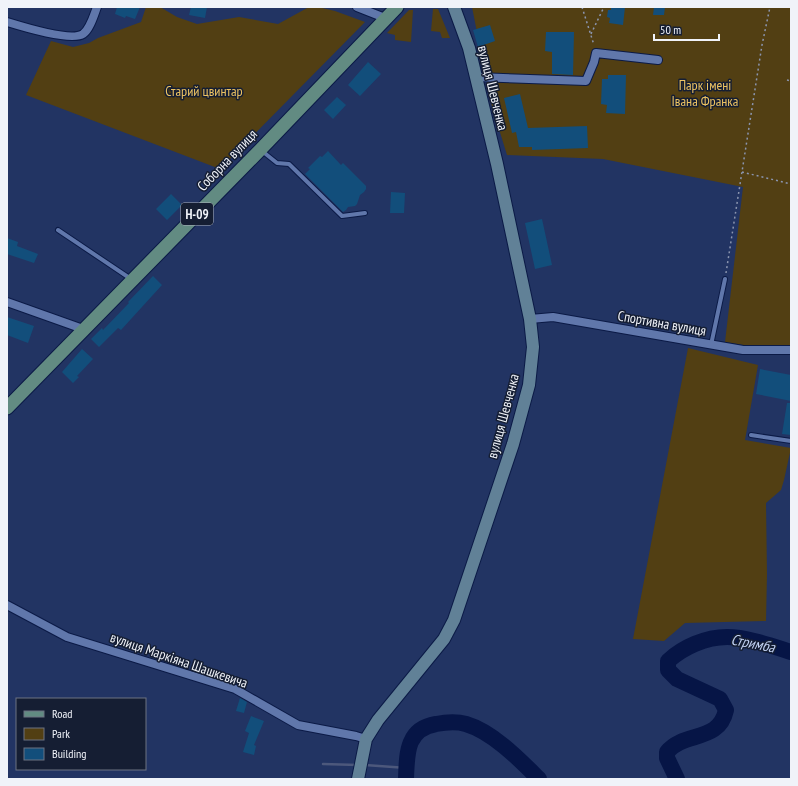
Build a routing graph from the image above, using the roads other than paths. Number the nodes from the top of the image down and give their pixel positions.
1 (97, 7) edge
2 (357, 7) edge
3 (397, 7) edge
4 (454, 7) edge
5 (385, 18) junction
6 (7, 22) edge
7 (658, 60) dead end
8 (476, 77) junction
9 (260, 150) junction
10 (365, 212) dead end
11 (58, 230) dead end
12 (725, 279) road end
13 (132, 280) junction
14 (7, 302) edge
15 (530, 318) junction
16 (83, 329) junction
17 (711, 345) junction
18 (791, 350) edge
19 (7, 408) edge
20 (751, 435) dead end
21 (791, 441) edge
22 (7, 605) edge
23 (366, 739) junction
24 (359, 776) edge

1 - 6 street
2 - 5 street
3 - 5 main road, Н-09
4 - 8 street, вулиця Шевченка
5 - 9 main road, Соборна вулиця / Н-09
7 - 8 street
8 - 15 street, вулиця Шевченка
9 - 10 lane
9 - 13 main road, Соборна вулиця / Н-09
11 - 13 lane
12 - 17 lane
13 - 16 main road, Соборна вулиця / Н-09
14 - 16 street
15 - 17 street, Спортивна вулиця
15 - 23 street, вулиця Шевченка
16 - 19 main road, Соборна вулиця / Н-09
17 - 18 street, Спортивна вулиця
20 - 21 lane
22 - 23 street, вулиця Маркіяна Шашкевича
23 - 24 street, вулиця Шевченка

